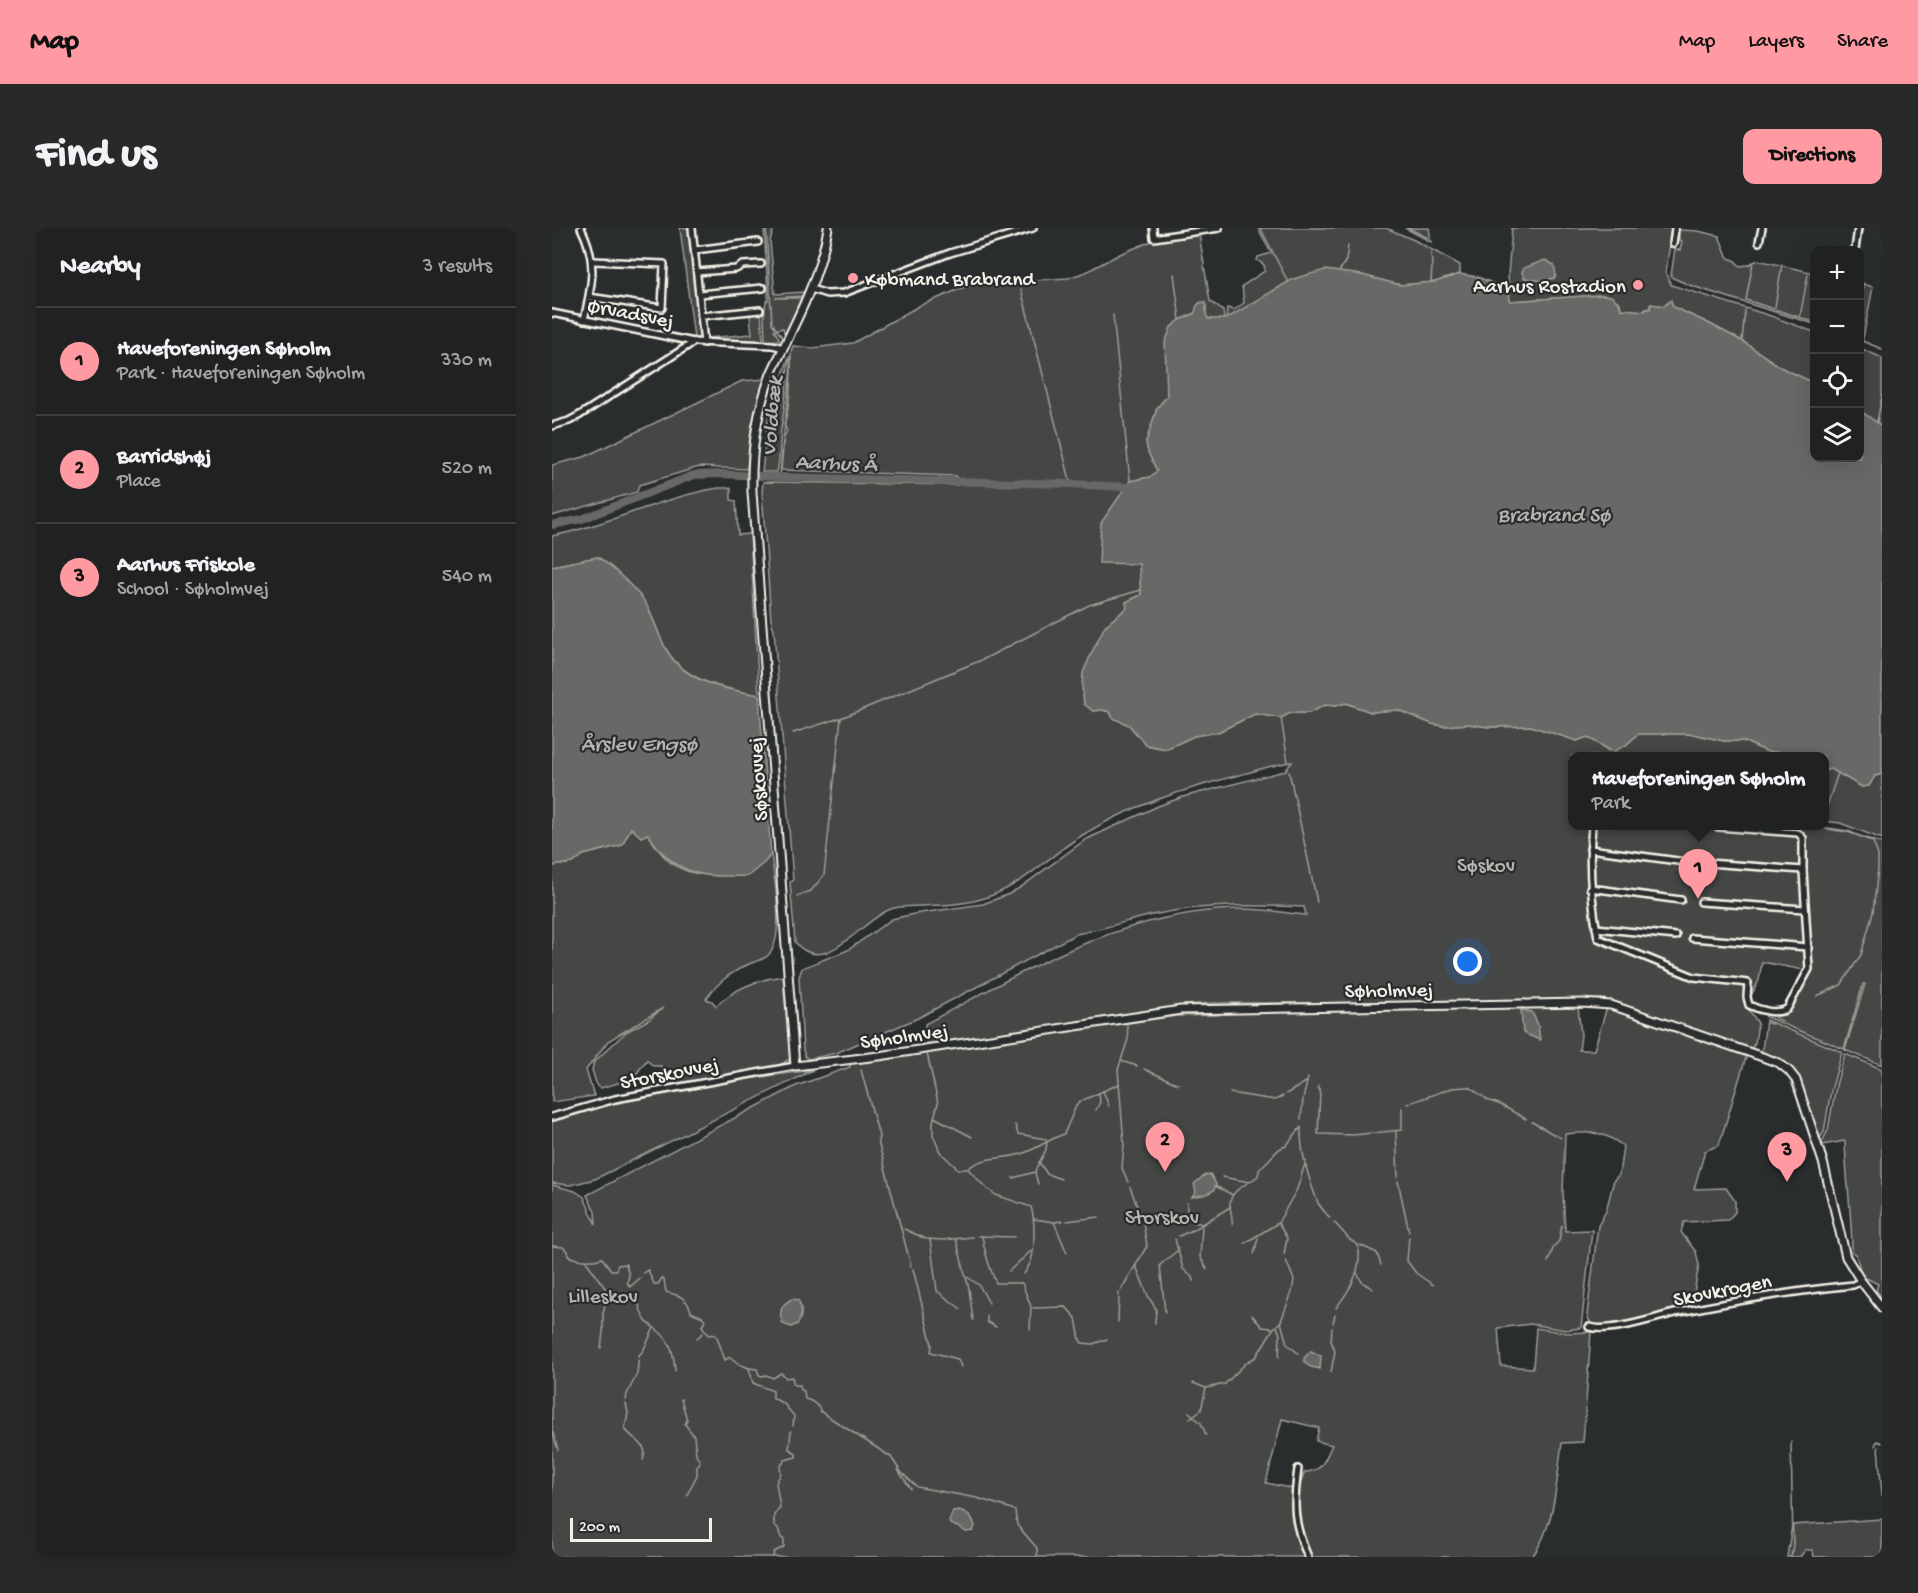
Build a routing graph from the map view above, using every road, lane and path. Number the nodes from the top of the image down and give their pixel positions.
1 (591, 228) edge
2 (693, 228) edge
3 (828, 228) edge
4 (1033, 228) edge
5 (1153, 228) edge
6 (1219, 228) edge
7 (1675, 228) edge
8 (1762, 228) edge
9 (1858, 228) edge
10 (582, 231) edge
11 (758, 242) dead end
12 (1759, 242) dead end
13 (1673, 244) dead end
14 (1856, 246) edge
15 (694, 250) junction
16 (593, 261) junction
17 (761, 264) dead end
18 (697, 272) junction
19 (763, 288) dead end
20 (811, 289) junction
21 (699, 294) junction
22 (589, 297) junction
23 (760, 310) dead end
24 (552, 313) edge
25 (701, 316) junction
26 (584, 320) junction
27 (694, 342) junction
28 (704, 343) junction
29 (784, 348) junction
30 (552, 426) edge
31 (1592, 830) edge
32 (1754, 830) edge
33 (1590, 849) junction
34 (1685, 862) dead end
35 (1708, 864) dead end
36 (1803, 870) junction
37 (1590, 888) junction
38 (1681, 900) dead end
39 (1701, 902) dead end
40 (1805, 909) junction
41 (1596, 928) junction
42 (1676, 936) dead end
43 (1692, 938) dead end
44 (1808, 947) junction
45 (795, 1066) junction
46 (552, 1117) edge
47 (1861, 1281) junction
48 (1882, 1308) edge
49 (1589, 1327) dead end
50 (1298, 1469) dead end
51 (1308, 1557) edge

1 - 10 street
2 - 15 street, Ørvadsvej
3 - 20 street, Søskovvej
4 - 20 street
5 - 6 street
7 - 13 street
8 - 12 street
9 - 14 street
10 - 16 street
11 - 15 street
15 - 18 street, Ørvadsvej
16 - 22 street
16 - 22 street
17 - 18 street
18 - 21 street, Ørvadsvej
19 - 21 street, Ørvadsvej
20 - 29 street, Søskovvej
21 - 25 street, Ørvadsvej
22 - 26 street
23 - 25 street, Ørvadsvej
24 - 26 street, Ørvadsvej
25 - 28 street, Ørvadsvej
26 - 27 street, Ørvadsvej
27 - 28 street, Ørvadsvej
27 - 30 street
28 - 29 street, Ørvadsvej
29 - 45 street, Søskovvej
31 - 33 street
32 - 36 street
33 - 34 street
33 - 37 street
35 - 36 street
36 - 40 street
37 - 38 street
37 - 41 street
39 - 40 street
40 - 44 street
41 - 42 street
41 - 44 street
43 - 44 street
45 - 46 street, Storskovvej
45 - 47 street, Søholmvej
47 - 48 street, Søholmvej
47 - 49 street, Skovkrogen
50 - 51 street

